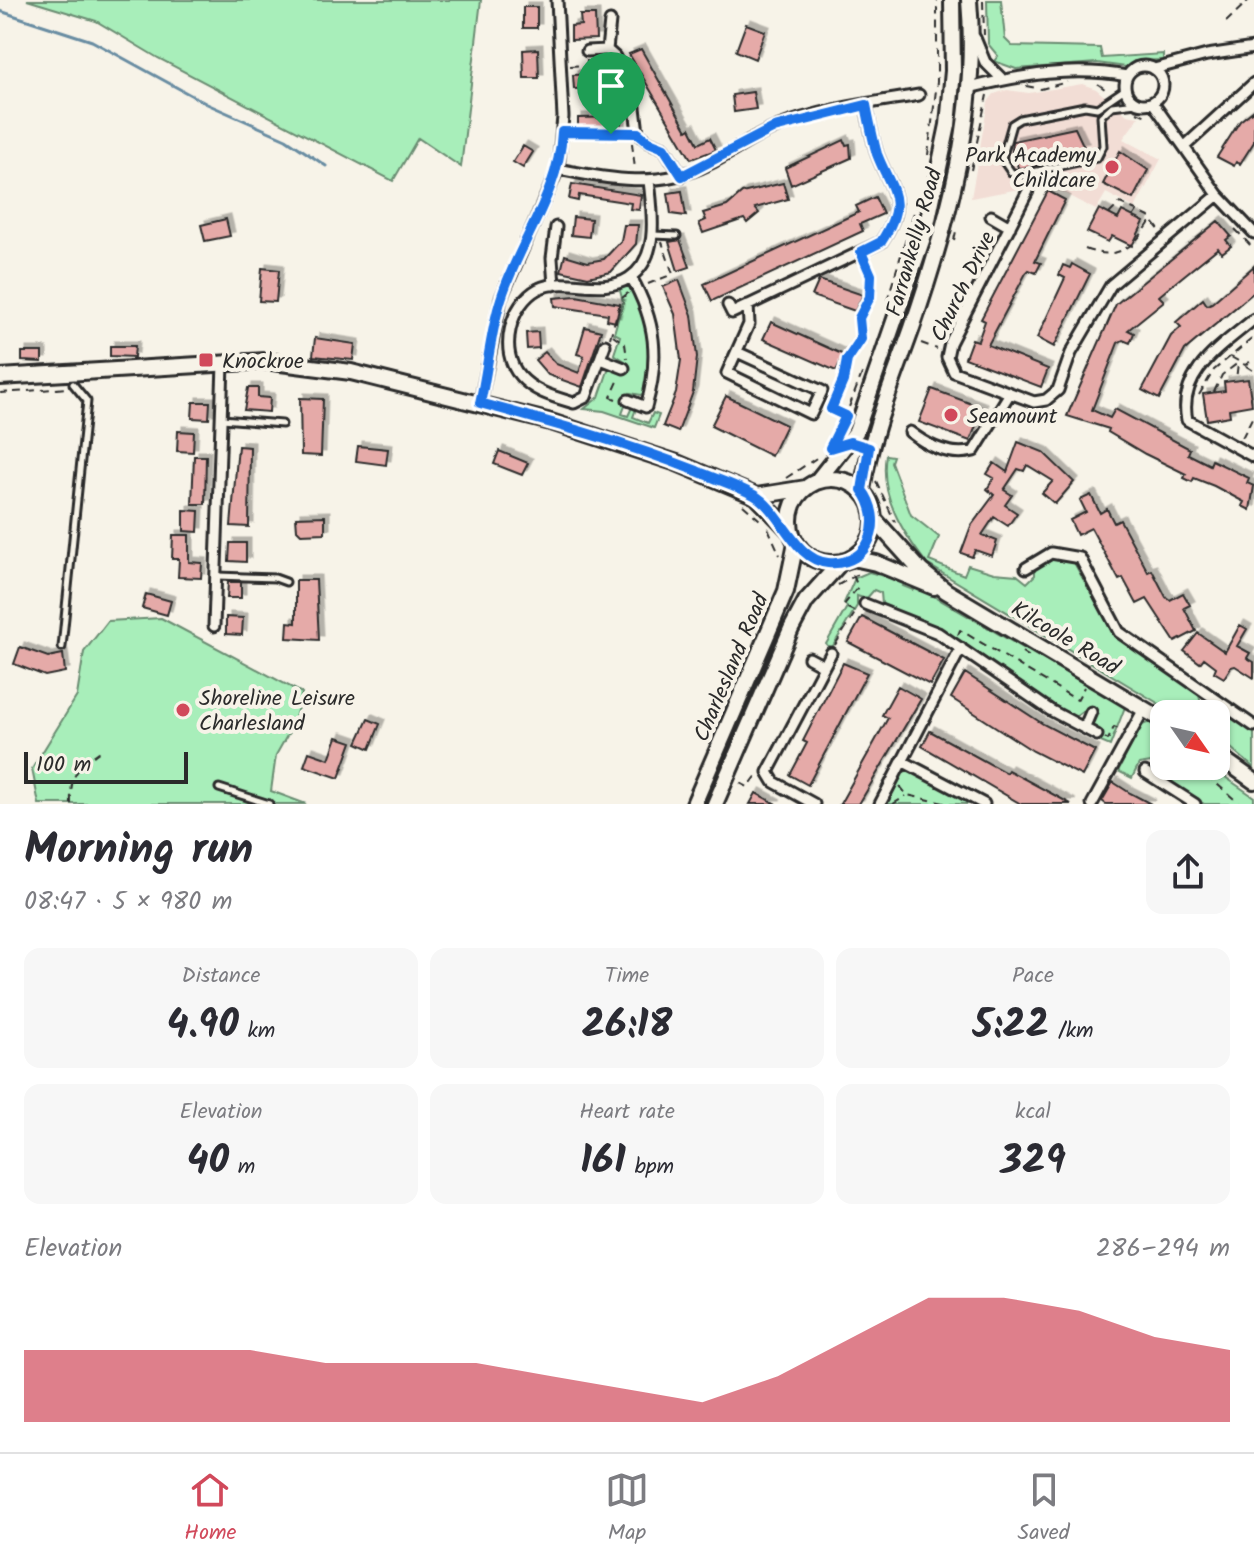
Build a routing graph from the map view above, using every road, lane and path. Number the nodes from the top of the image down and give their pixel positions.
1 (557, 0) edge
2 (937, 0) edge
3 (952, 0) edge
4 (969, 0) edge
5 (983, 0) edge
6 (1249, 0) edge
7 (610, 21) dead end
8 (1226, 22) dead end
9 (971, 27) junction
10 (985, 46) dead end
11 (1254, 48) edge
12 (607, 50) junction
13 (587, 51) joint
14 (1176, 61) junction
15 (561, 67) junction
16 (1154, 69) junction
17 (1127, 76) junction
18 (1001, 78) junction
19 (1072, 80) dead end
20 (1094, 80) dead end
21 (1254, 83) edge
22 (1164, 84) junction
23 (1022, 85) dead end
24 (969, 88) junction
25 (1125, 89) junction
26 (916, 92) dead end
27 (1113, 96) junction
28 (1121, 103) junction
29 (1136, 103) junction
30 (1153, 103) junction
31 (866, 105) junction
32 (1152, 119) dead end
33 (562, 132) junction
34 (634, 134) junction
35 (1184, 147) junction
36 (927, 163) dead end
37 (558, 169) junction
38 (682, 176) junction
39 (649, 180) junction
40 (636, 181) junction
41 (922, 186) dead end
42 (1028, 191) dead end
43 (1218, 195) junction
44 (1137, 211) junction
45 (1109, 214) dead end
46 (991, 216) dead end
47 (1133, 217) dead end
48 (1150, 222) junction
49 (556, 227) dead end
50 (1010, 227) junction
51 (1233, 227) dead end
52 (1254, 233) edge
53 (653, 235) junction
54 (677, 236) dead end
55 (1168, 238) junction
56 (1085, 249) dead end
57 (1254, 249) edge
58 (861, 252) junction
59 (631, 277) junction
60 (554, 285) junction
61 (886, 304) dead end
62 (728, 305) dead end
63 (748, 305) junction
64 (1254, 319) edge
65 (1254, 337) edge
66 (920, 343) dead end
67 (605, 345) dead end
68 (737, 352) junction
69 (947, 352) junction
70 (1231, 356) junction
71 (601, 359) junction
72 (1254, 359) edge
73 (1238, 363) junction
74 (223, 364) junction
75 (1245, 365) junction
76 (624, 368) dead end
77 (863, 370) dead end
78 (1254, 371) edge
79 (0, 377) edge
80 (1236, 380) dead end
81 (73, 384) joint
82 (1187, 388) junction
83 (1214, 392) dead end
84 (0, 393) edge
85 (1010, 393) junction
86 (628, 400) dead end
87 (817, 402) junction
88 (480, 403) junction
89 (831, 409) junction
90 (1254, 414) edge
91 (846, 416) junction
92 (222, 419) junction
93 (282, 424) dead end
94 (910, 432) dead end
95 (843, 440) junction
96 (1237, 449) junction
97 (1254, 457) edge
98 (786, 478) dead end
99 (811, 484) junction
100 (862, 490) junction
101 (751, 494) junction
102 (875, 520) junction
103 (794, 538) junction
104 (847, 560) junction
105 (782, 562) dead end
106 (1026, 568) dead end
107 (870, 572) dead end
108 (853, 574) junction
109 (218, 576) junction
110 (286, 582) dead end
111 (835, 587) dead end
112 (946, 591) junction
113 (865, 604) joint
114 (855, 611) junction
115 (214, 626) dead end
116 (62, 647) dead end
117 (963, 649) junction
118 (831, 653) joint
119 (809, 658) dead end
120 (824, 666) junction
121 (1084, 687) dead end
122 (1204, 700) edge
123 (1144, 709) junction
124 (1091, 712) dead end
125 (1150, 715) edge
126 (1230, 716) edge
127 (1085, 726) junction
128 (1254, 726) edge
129 (1129, 733) junction
130 (1097, 735) joint
131 (103, 749) dead end
132 (902, 761) junction
133 (1230, 764) edge
134 (768, 772) junction
135 (1145, 772) dead end
136 (895, 774) junction
137 (735, 780) dead end
138 (1212, 780) edge
139 (1254, 781) edge
140 (219, 788) dead end
141 (907, 795) junction
142 (71, 804) edge
143 (269, 804) edge
144 (694, 804) edge
145 (715, 804) edge
146 (814, 804) edge
147 (880, 804) edge
148 (893, 804) edge
149 (948, 804) edge
150 (984, 804) edge
151 (1092, 804) edge
152 (1195, 804) edge
153 (1240, 804) edge

1 - 15 street
2 - 36 path
3 - 95 main road, Farrankelly Road
4 - 9 main road, Farrankelly Road
5 - 10 path
6 - 8 path
7 - 12 street
9 - 18 street
9 - 24 main road, Farrankelly Road
11 - 14 street
12 - 13 street
12 - 34 street
13 - 15 path
14 - 16 street
14 - 22 street
15 - 33 street
16 - 17 street
16 - 22 street
17 - 18 street
17 - 25 street
18 - 24 street
19 - 23 path
20 - 27 path
21 - 35 street
22 - 30 street
24 - 100 main road, Farrankelly Road
25 - 27 lane
25 - 29 street
26 - 31 street
27 - 28 path
27 - 28 lane
28 - 29 lane
28 - 32 path
29 - 30 street
30 - 35 street
31 - 38 street
31 - 58 street
33 - 34 path
33 - 37 street
34 - 38 street
34 - 40 path
35 - 43 street
37 - 40 street
37 - 88 street
38 - 39 street
39 - 40 street
39 - 53 street
41 - 61 path
42 - 50 street, Church Drive
43 - 52 street
43 - 55 street, Church Drive
44 - 45 path
44 - 47 path
44 - 48 path
46 - 50 street, Church Drive
48 - 55 path
48 - 56 path
49 - 60 street
50 - 69 street, Church Drive
51 - 57 path
53 - 54 lane
53 - 59 street
55 - 85 street, Church Drive
58 - 63 street
58 - 89 path
59 - 60 street
59 - 86 street
60 - 71 street
62 - 63 street
63 - 68 street
64 - 82 street
65 - 70 path
66 - 69 path
67 - 71 street
68 - 87 street
68 - 87 street
69 - 85 street, Church Drive
70 - 73 path
70 - 82 path
71 - 76 street
72 - 75 path
73 - 75 path
73 - 80 path
73 - 83 path
74 - 79 main road
74 - 88 main road
74 - 92 street
75 - 78 path
77 - 91 path
81 - 84 path
81 - 116 lane
82 - 96 street
85 - 94 street
87 - 89 path
88 - 101 main road
89 - 91 path
90 - 96 path
91 - 95 path
92 - 93 lane
92 - 109 street
95 - 98 path
95 - 99 main road, Farrankelly Road
96 - 97 street
99 - 100 main road
99 - 101 main road
99 - 103 main road
100 - 102 main road
101 - 103 main road
101 - 105 path
102 - 104 main road
102 - 112 main road
103 - 104 main road
103 - 144 main road, Charlesland Road
104 - 112 main road
104 - 145 main road, Charlesland Road
106 - 122 street
107 - 108 path
108 - 111 path
108 - 114 path
109 - 110 lane
109 - 115 street
112 - 123 main road, Kilcoole Road
113 - 114 path
113 - 117 street
114 - 118 path
117 - 121 path
117 - 127 street
117 - 132 street
118 - 120 street
119 - 120 street
120 - 134 street
123 - 125 main road, Kilcoole Road
123 - 129 street
124 - 127 street
126 - 128 street
127 - 130 street
129 - 130 path
129 - 151 street
131 - 142 path
132 - 136 street
132 - 150 street
133 - 139 main road
134 - 137 path
134 - 146 street
135 - 152 street
136 - 141 path
136 - 147 street
138 - 153 path
140 - 143 lane
141 - 148 path
141 - 149 path

